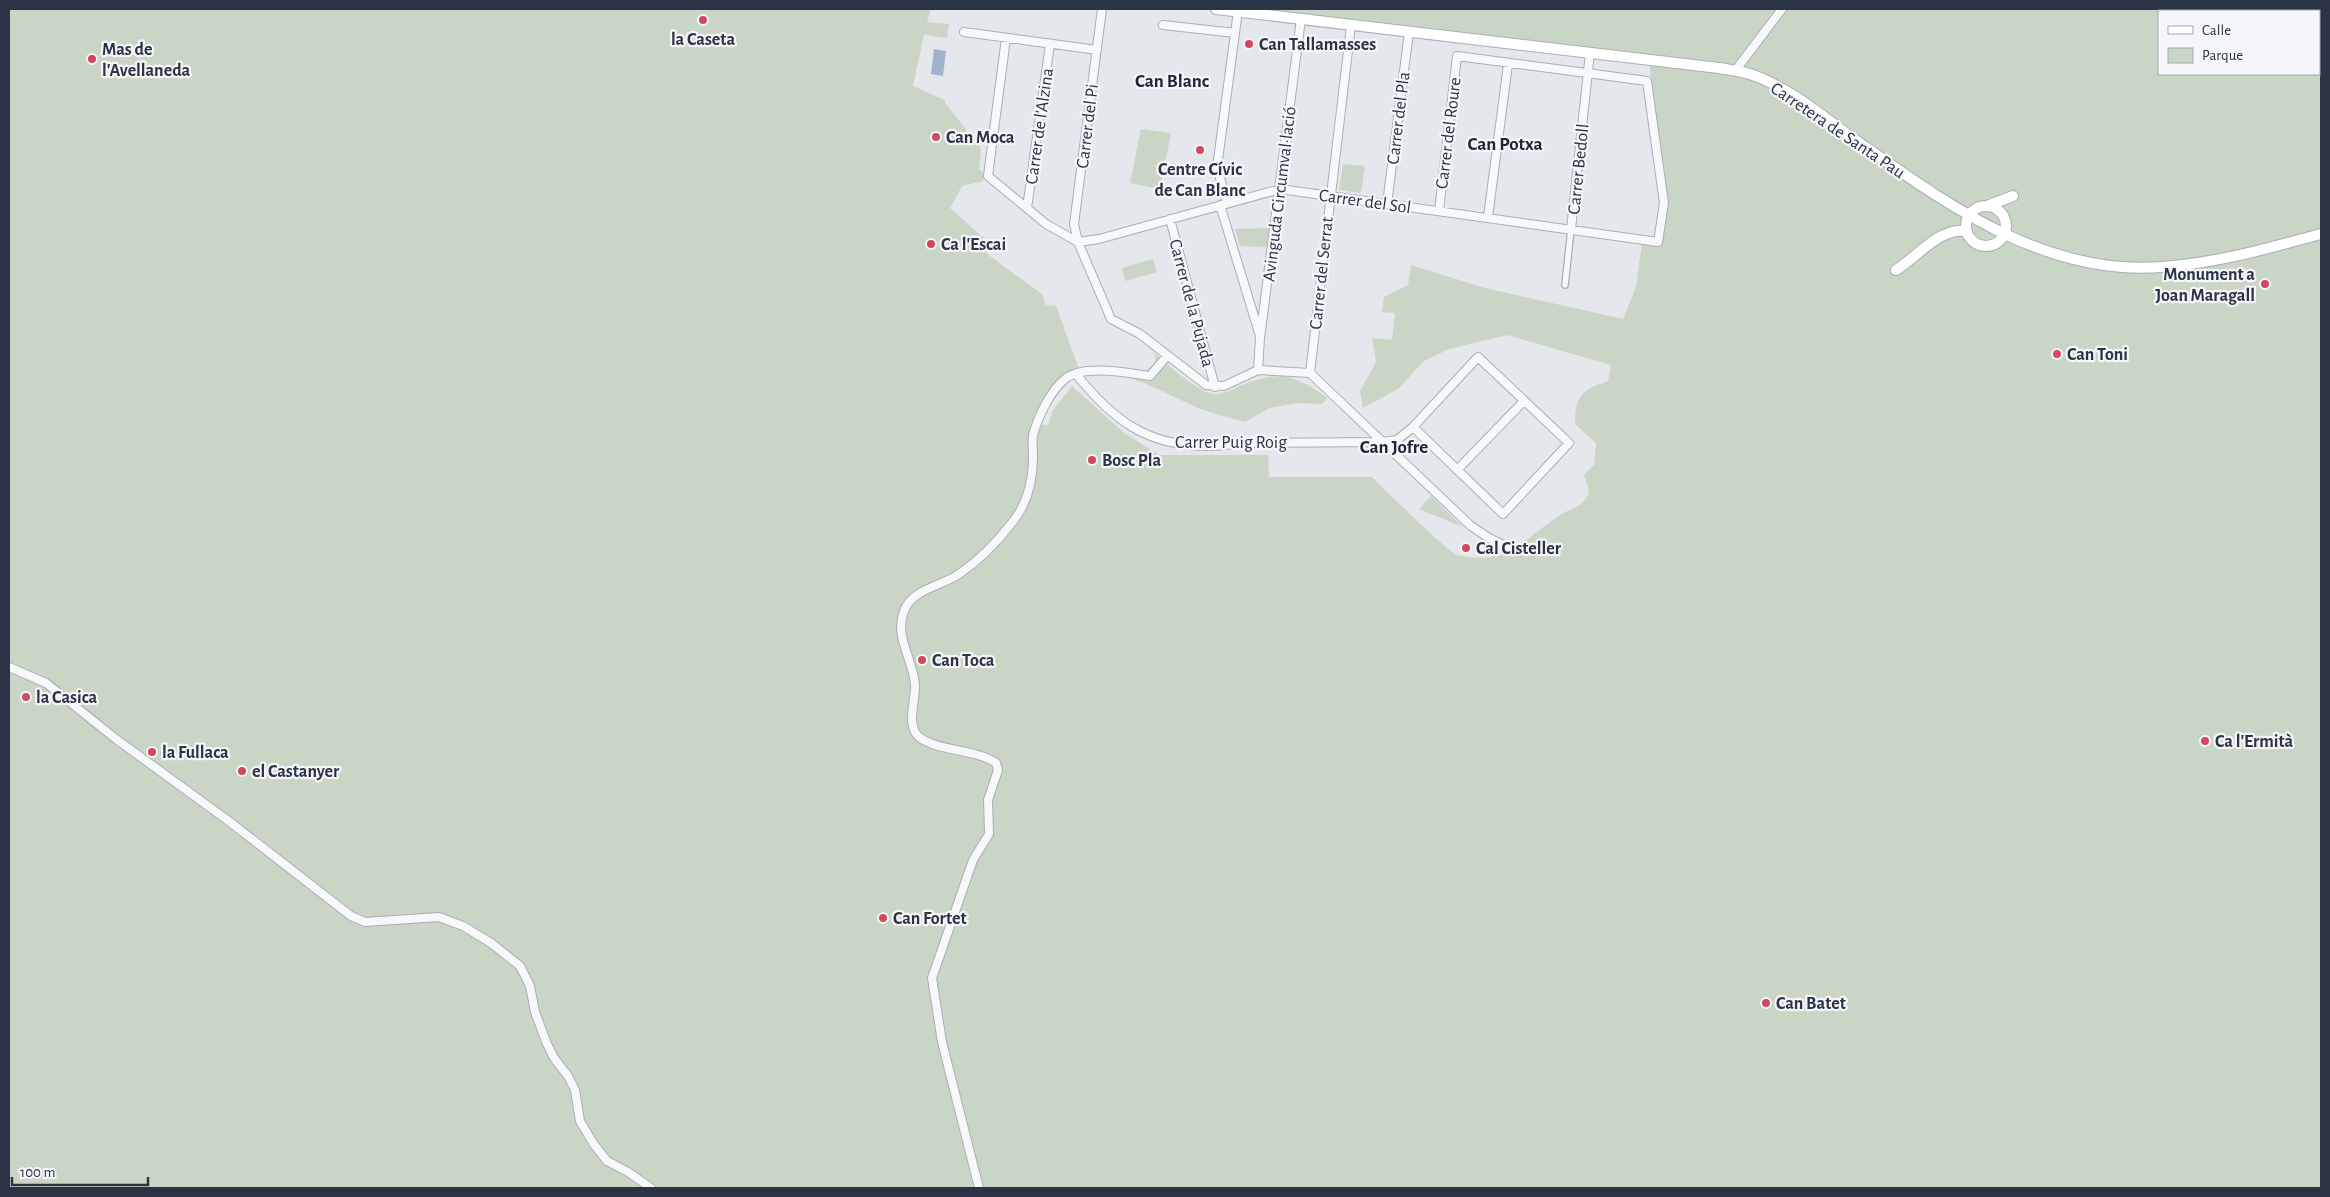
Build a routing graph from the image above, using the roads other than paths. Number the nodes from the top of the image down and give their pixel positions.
1 (1102, 9) edge
2 (1216, 9) edge
3 (1782, 9) edge
4 (1238, 11) junction
5 (1301, 19) junction
6 (1163, 25) dead end
7 (1351, 25) junction
8 (964, 32) dead end
9 (1409, 32) junction
10 (1234, 33) junction
11 (1006, 38) junction
12 (1050, 44) junction
13 (1097, 50) junction
14 (1590, 53) junction
15 (1508, 64) junction
16 (1735, 70) junction
17 (1588, 75) junction
18 (1280, 189) junction
19 (1330, 196) junction
20 (1941, 199) junction
21 (1223, 204) junction
22 (1387, 204) junction
23 (1950, 205) junction
24 (1983, 206) junction
25 (1027, 208) junction
26 (1438, 211) junction
27 (1968, 216) junction
28 (1488, 217) junction
29 (1170, 219) junction
30 (2004, 220) junction
31 (1571, 229) junction
32 (1966, 231) junction
33 (2004, 234) junction
34 (2321, 234) edge
35 (2014, 239) junction
36 (1078, 242) junction
37 (1996, 243) junction
38 (2035, 248) junction
39 (1896, 270) dead end
40 (1565, 285) dead end
41 (1260, 338) junction
42 (1167, 356) junction
43 (1258, 370) junction
44 (1310, 373) junction
45 (1076, 374) junction
46 (1215, 386) junction
47 (1524, 401) junction
48 (1413, 427) junction
49 (1382, 442) junction
50 (1458, 470) junction
51 (1519, 552) dead end
52 (9, 667) edge
53 (651, 1188) edge
54 (979, 1188) edge

1 - 13 street, Carrer del Pi
2 - 4 main road, Carretera de Santa Pau
3 - 16 street
4 - 5 main road, Carretera de Santa Pau
4 - 10 street
5 - 7 main road, Carretera de Santa Pau
5 - 18 street, Avinguda Circumval·lació
6 - 10 street
7 - 9 main road, Carretera de Santa Pau
7 - 19 street, Carrer del Serrat
8 - 11 street
9 - 14 main road, Carretera de Santa Pau
9 - 22 street, Carrer del Pla
10 - 21 street
11 - 12 street
11 - 25 street
12 - 13 street
12 - 25 street, Carrer de l'Alzina
13 - 36 street, Carrer del Pi
14 - 16 main road, Carretera de Santa Pau
14 - 17 street, Carrer Bedoll
15 - 17 street
15 - 26 street, Carrer del Roure
15 - 28 street
16 - 20 main road, Carretera de Santa Pau
17 - 31 street, Carrer Bedoll
17 - 31 street, Carrer del Sol
18 - 19 street, Carrer del Sol
18 - 21 street, Carrer del Sol
18 - 41 street, Avinguda Circumval·lació
19 - 22 street, Carrer del Sol
19 - 44 street, Carrer del Serrat
20 - 23 main road, Carretera de Santa Pau
20 - 32 main road
21 - 29 street, Carrer del Sol
21 - 41 street
22 - 26 street, Carrer del Sol
23 - 24 main road
23 - 27 main road, Carretera de Santa Pau
24 - 27 main road
24 - 30 main road
24 - 30 main road
25 - 36 street
26 - 28 street, Carrer del Sol
27 - 32 main road
27 - 33 main road, Carretera de Santa Pau
28 - 31 street, Carrer del Sol
29 - 36 street, Carrer del Sol
29 - 46 street, Carrer de la Pujada
30 - 33 main road
30 - 38 main road
31 - 40 street, Carrer Bedoll
32 - 37 main road
32 - 39 main road
33 - 35 main road, Carretera de Santa Pau
33 - 37 main road
34 - 38 main road, Carretera de Santa Pau
35 - 37 main road
35 - 38 main road, Carretera de Santa Pau
36 - 42 street
41 - 43 street, Avinguda Circumval·lació
42 - 45 street
42 - 46 street
43 - 44 street
43 - 46 street
44 - 49 street
45 - 49 street, Carrer Puig Roig
45 - 54 street
47 - 48 street, Carrer Puig Roig
47 - 50 street
47 - 50 street
48 - 49 street, Carrer Puig Roig
48 - 50 street
49 - 51 street
52 - 53 street

